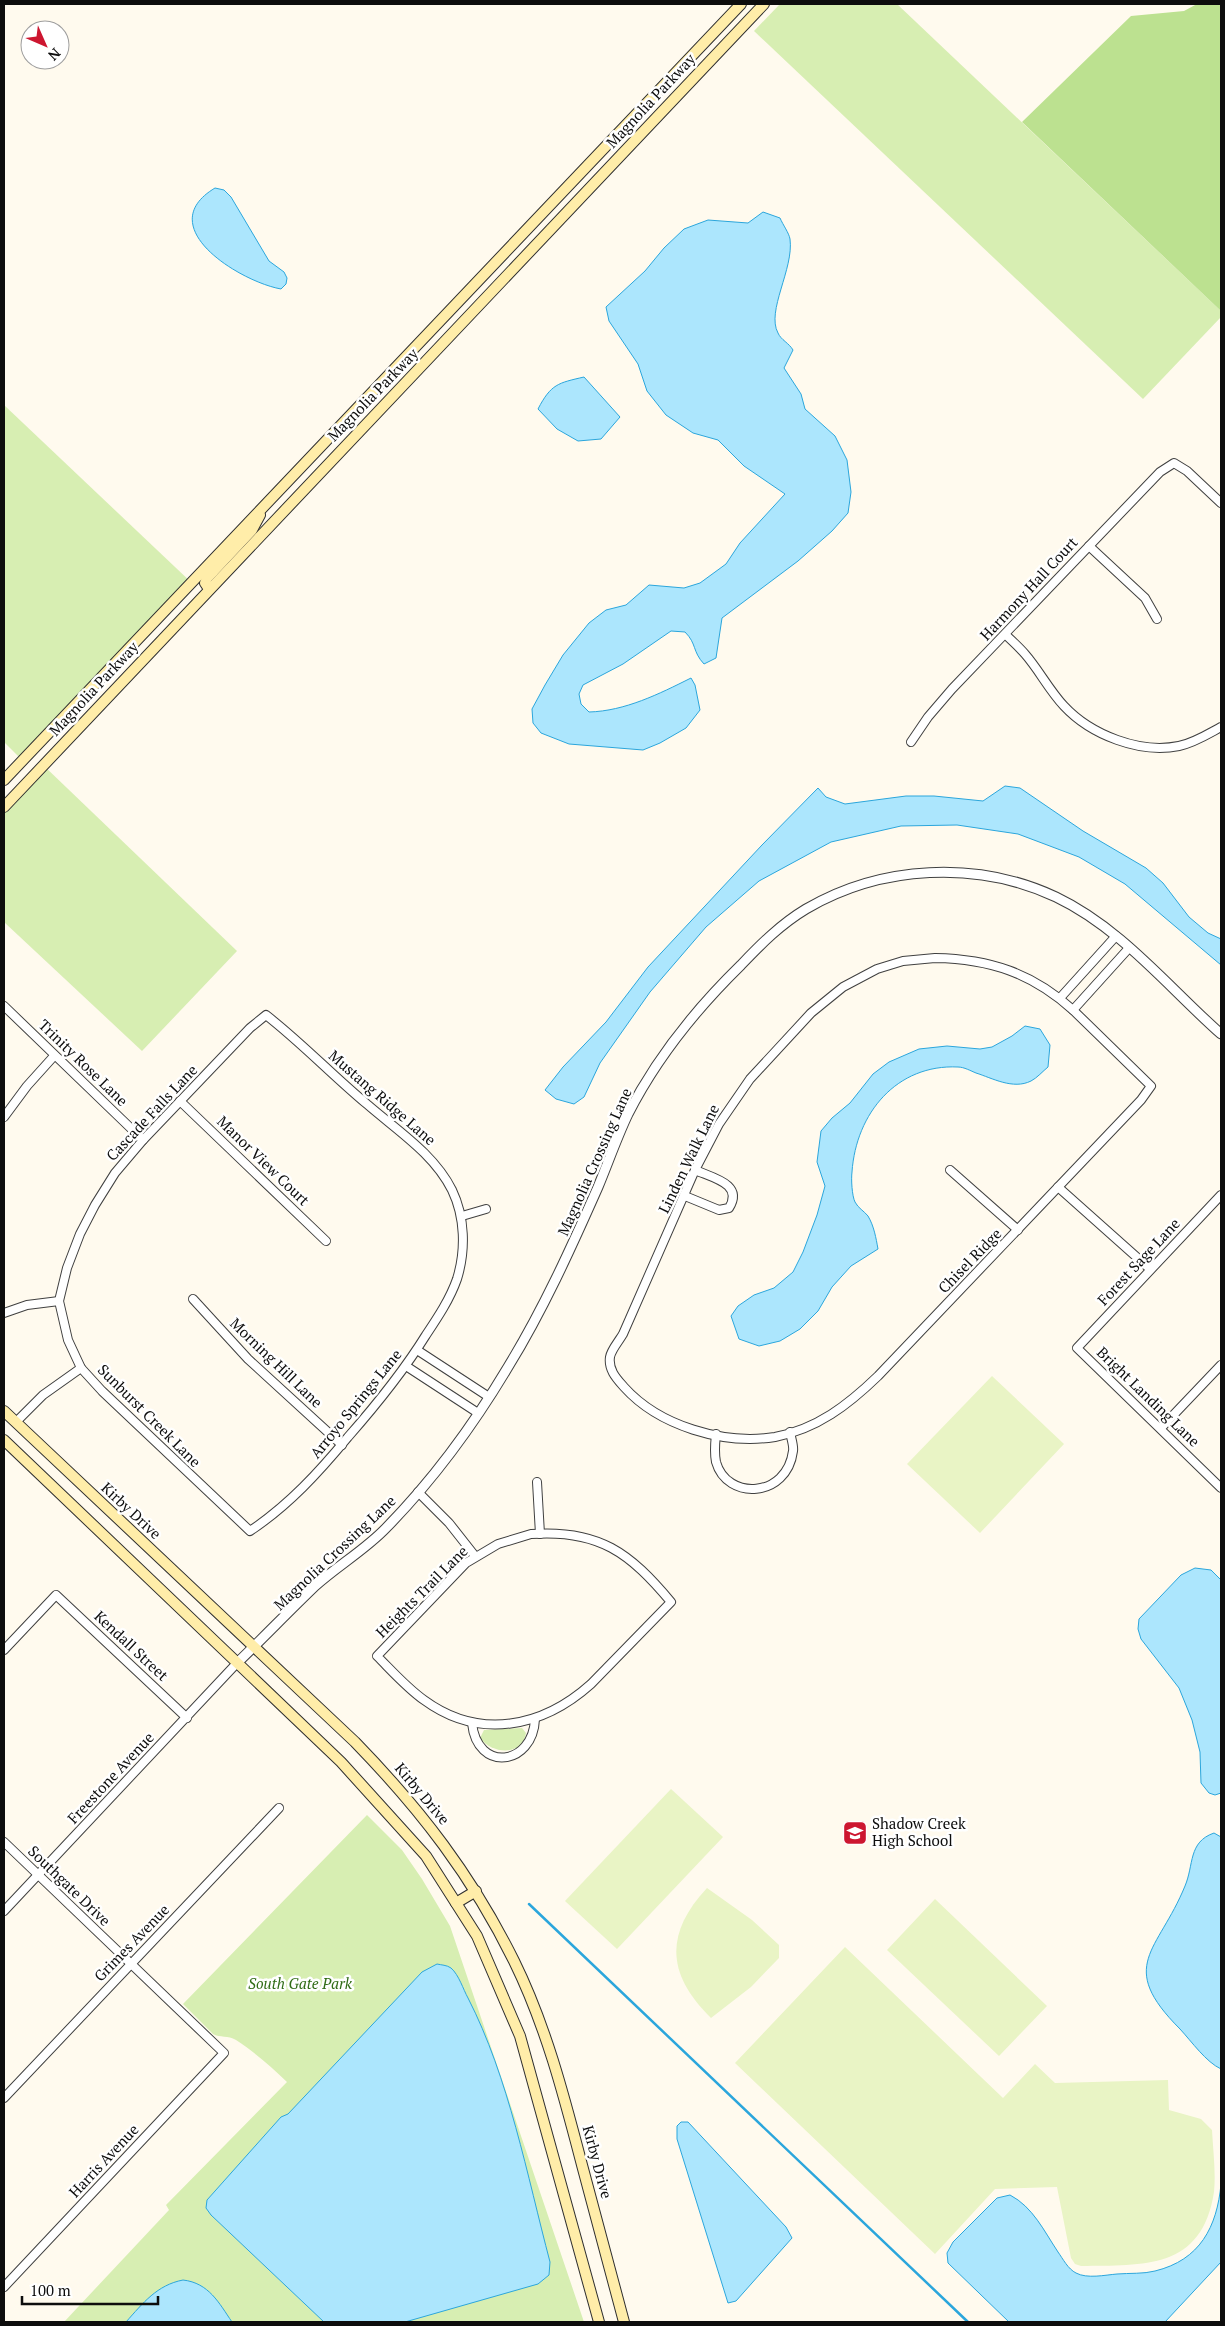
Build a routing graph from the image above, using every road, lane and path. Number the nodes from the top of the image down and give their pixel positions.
1 (742, 4) edge
2 (764, 4) edge
3 (267, 503) junction
4 (1221, 503) edge
5 (1089, 546) junction
6 (209, 590) junction
7 (1157, 618) dead end
8 (1006, 635) junction
9 (1221, 727) edge
10 (912, 742) dead end
11 (4, 780) edge
12 (4, 807) edge
13 (1116, 936) junction
14 (1129, 948) junction
15 (1060, 998) junction
16 (4, 1006) edge
17 (1073, 1010) junction
18 (266, 1015) joint
19 (1221, 1034) edge
20 (54, 1056) junction
21 (1151, 1086) joint
22 (180, 1101) junction
23 (4, 1117) edge
24 (143, 1140) junction
25 (696, 1170) junction
26 (950, 1170) dead end
27 (1058, 1187) junction
28 (1221, 1195) edge
29 (684, 1196) junction
30 (486, 1209) dead end
31 (462, 1216) junction
32 (1018, 1230) junction
33 (326, 1241) dead end
34 (1150, 1269) junction
35 (193, 1299) dead end
36 (59, 1301) junction
37 (4, 1313) edge
38 (1077, 1348) joint
39 (417, 1350) junction
40 (1221, 1365) edge
41 (406, 1366) junction
42 (82, 1368) junction
43 (612, 1374) joint
44 (489, 1397) junction
45 (4, 1411) edge
46 (478, 1413) junction
47 (16, 1422) junction
48 (1161, 1428) junction
49 (790, 1432) junction
50 (716, 1434) junction
51 (4, 1440) edge
52 (342, 1444) junction
53 (537, 1482) dead end
54 (1221, 1488) edge
55 (418, 1492) junction
56 (250, 1531) joint
57 (540, 1534) junction
58 (475, 1556) junction
59 (254, 1647) junction
60 (4, 1650) edge
61 (237, 1663) junction
62 (187, 1718) junction
63 (535, 1719) junction
64 (472, 1722) junction
65 (279, 1808) dead end
66 (4, 1842) edge
67 (38, 1875) junction
68 (476, 1891) junction
69 (456, 1903) junction
70 (4, 1911) edge
71 (131, 1964) junction
72 (224, 2054) joint
73 (4, 2098) edge
74 (4, 2288) edge
75 (599, 2322) edge
76 (624, 2322) edge

1 - 3 main road, Magnolia Parkway
2 - 6 main road, Magnolia Parkway
3 - 6 main road
3 - 11 main road, Magnolia Parkway
4 - 5 street, Harmony Hall Court
5 - 7 street
5 - 8 street, Harmony Hall Court
6 - 12 main road, Magnolia Parkway
8 - 9 street
8 - 10 street, Harmony Hall Court
13 - 14 street, Magnolia Crossing Lane
13 - 15 street
13 - 44 street, Magnolia Crossing Lane
14 - 17 street
14 - 19 street, Magnolia Crossing Lane
15 - 17 street, Linden Walk Lane
15 - 25 street, Linden Walk Lane
16 - 20 street, Trinity Rose Lane
17 - 21 street, Linden Walk Lane
18 - 22 street, Cascade Falls Lane
18 - 31 street, Mustang Ridge Lane
20 - 23 street
20 - 24 street, Trinity Rose Lane
21 - 27 street, Chisel Ridge
22 - 24 street, Cascade Falls Lane
22 - 33 street, Manor View Court
24 - 36 street, Cascade Falls Lane
25 - 29 street, Linden Walk Lane
25 - 29 street
26 - 32 street
27 - 32 street, Chisel Ridge
27 - 34 street
28 - 34 street, Forest Sage Lane
29 - 43 street, Linden Walk Lane
30 - 31 street
31 - 39 street, Arroyo Springs Lane
32 - 49 street, Chisel Ridge
34 - 38 street, Forest Sage Lane
35 - 52 street, Morning Hill Lane
36 - 37 street
36 - 42 street, Sunburst Creek Lane
38 - 48 street, Bright Landing Lane
39 - 41 street, Arroyo Springs Lane
39 - 44 street
40 - 48 street
41 - 46 street
41 - 52 street, Arroyo Springs Lane
42 - 47 street
42 - 56 street, Sunburst Creek Lane
43 - 50 street, Chisel Ridge
44 - 46 street, Magnolia Crossing Lane
45 - 47 main road, Kirby Drive
46 - 55 street, Magnolia Crossing Lane
47 - 59 main road, Kirby Drive
48 - 54 street, Bright Landing Lane
49 - 50 street, Chisel Ridge
49 - 50 street
51 - 61 main road
52 - 56 street, Arroyo Springs Lane
53 - 57 street
55 - 58 street
55 - 59 street, Magnolia Crossing Lane
57 - 58 street, Heights Trail Lane
57 - 63 street, Heights Trail Lane
58 - 64 street, Heights Trail Lane
59 - 61 street, Magnolia Crossing Lane
59 - 68 main road, Kirby Drive
60 - 62 street, Kendall Street
61 - 62 street, Freestone Avenue
61 - 69 main road
62 - 67 street, Freestone Avenue
63 - 64 street
63 - 64 street
65 - 71 street, Grimes Avenue
66 - 67 street, Southgate Drive
67 - 70 street, Freestone Avenue
67 - 71 street, Southgate Drive
68 - 69 main road
68 - 76 main road, Kirby Drive
69 - 75 main road
71 - 72 street, Southgate Drive
71 - 73 street, Grimes Avenue
72 - 74 street, Harris Avenue

